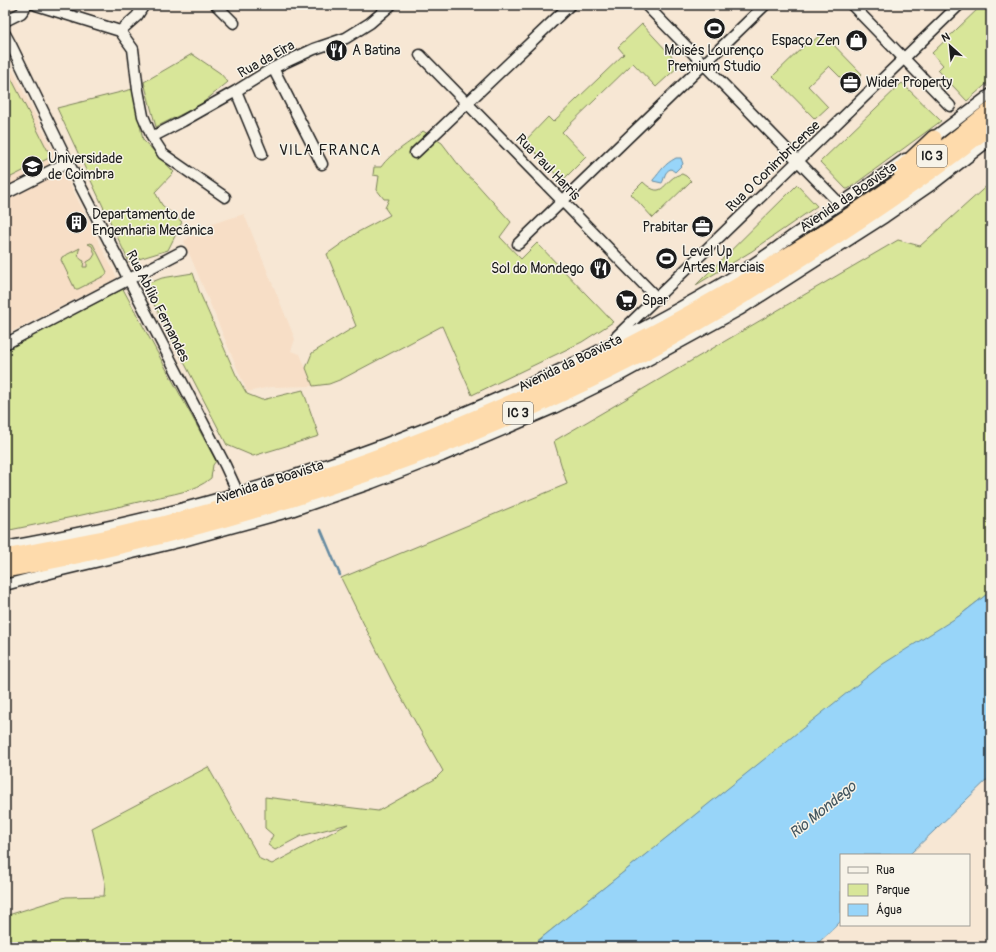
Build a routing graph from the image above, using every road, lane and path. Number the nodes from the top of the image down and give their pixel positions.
1 (27, 5) edge
2 (36, 5) edge
3 (144, 5) edge
4 (216, 5) edge
5 (391, 5) edge
6 (570, 5) edge
7 (646, 5) edge
8 (765, 5) edge
9 (852, 5) edge
10 (959, 5) edge
11 (5, 22) edge
12 (234, 23) dead end
13 (120, 31) junction
14 (5, 34) edge
15 (8, 47) edge
16 (420, 55) dead end
17 (904, 58) junction
18 (704, 64) junction
19 (273, 68) junction
20 (236, 91) junction
21 (991, 94) edge
22 (468, 104) junction
23 (950, 106) dead end
24 (991, 110) edge
25 (991, 126) edge
26 (152, 137) junction
27 (934, 138) junction
28 (991, 139) edge
29 (415, 153) dead end
30 (262, 154) dead end
31 (798, 161) junction
32 (68, 162) junction
33 (322, 164) dead end
34 (5, 194) edge
35 (225, 197) dead end
36 (871, 200) junction
37 (562, 202) junction
38 (840, 204) junction
39 (518, 244) dead end
40 (181, 252) dead end
41 (129, 280) junction
42 (657, 298) junction
43 (5, 344) edge
44 (606, 347) junction
45 (238, 493) junction
46 (5, 547) edge
47 (5, 557) edge
48 (5, 570) edge
49 (5, 585) edge

1 - 11 street
2 - 13 street
3 - 13 street
4 - 12 street
5 - 19 street, Rua da Eira
6 - 22 street
7 - 18 street
8 - 18 street
9 - 17 street
10 - 17 street, Rua O Conimbricense
13 - 26 street
14 - 15 street, Rua Abílio Fernandes
15 - 32 street, Rua Abílio Fernandes
16 - 22 street, Rua Paul Harris
17 - 23 street
17 - 31 street, Rua O Conimbricense
18 - 31 street
18 - 37 street
19 - 20 street, Rua da Eira
19 - 33 street
20 - 26 street, Rua da Eira
20 - 30 street
21 - 27 street, Avenida da Boavista
22 - 29 street
22 - 37 street, Rua Paul Harris
24 - 36 highway, Avenida da Boavista / IC 3
25 - 48 highway, Avenida da Boavista / IC 3
26 - 35 street
27 - 36 highway
27 - 38 street, Avenida da Boavista
28 - 49 street
31 - 38 street
31 - 42 street, Rua O Conimbricense
32 - 34 street
32 - 41 street, Rua Abílio Fernandes
36 - 47 highway, Avenida da Boavista / IC 3
37 - 39 street
37 - 42 street, Rua Paul Harris
38 - 44 street, Avenida da Boavista
40 - 41 street
41 - 43 street
41 - 45 street, Rua Abílio Fernandes
42 - 44 street, Rua O Conimbricense
44 - 45 street, Avenida da Boavista
45 - 46 street, Avenida da Boavista

